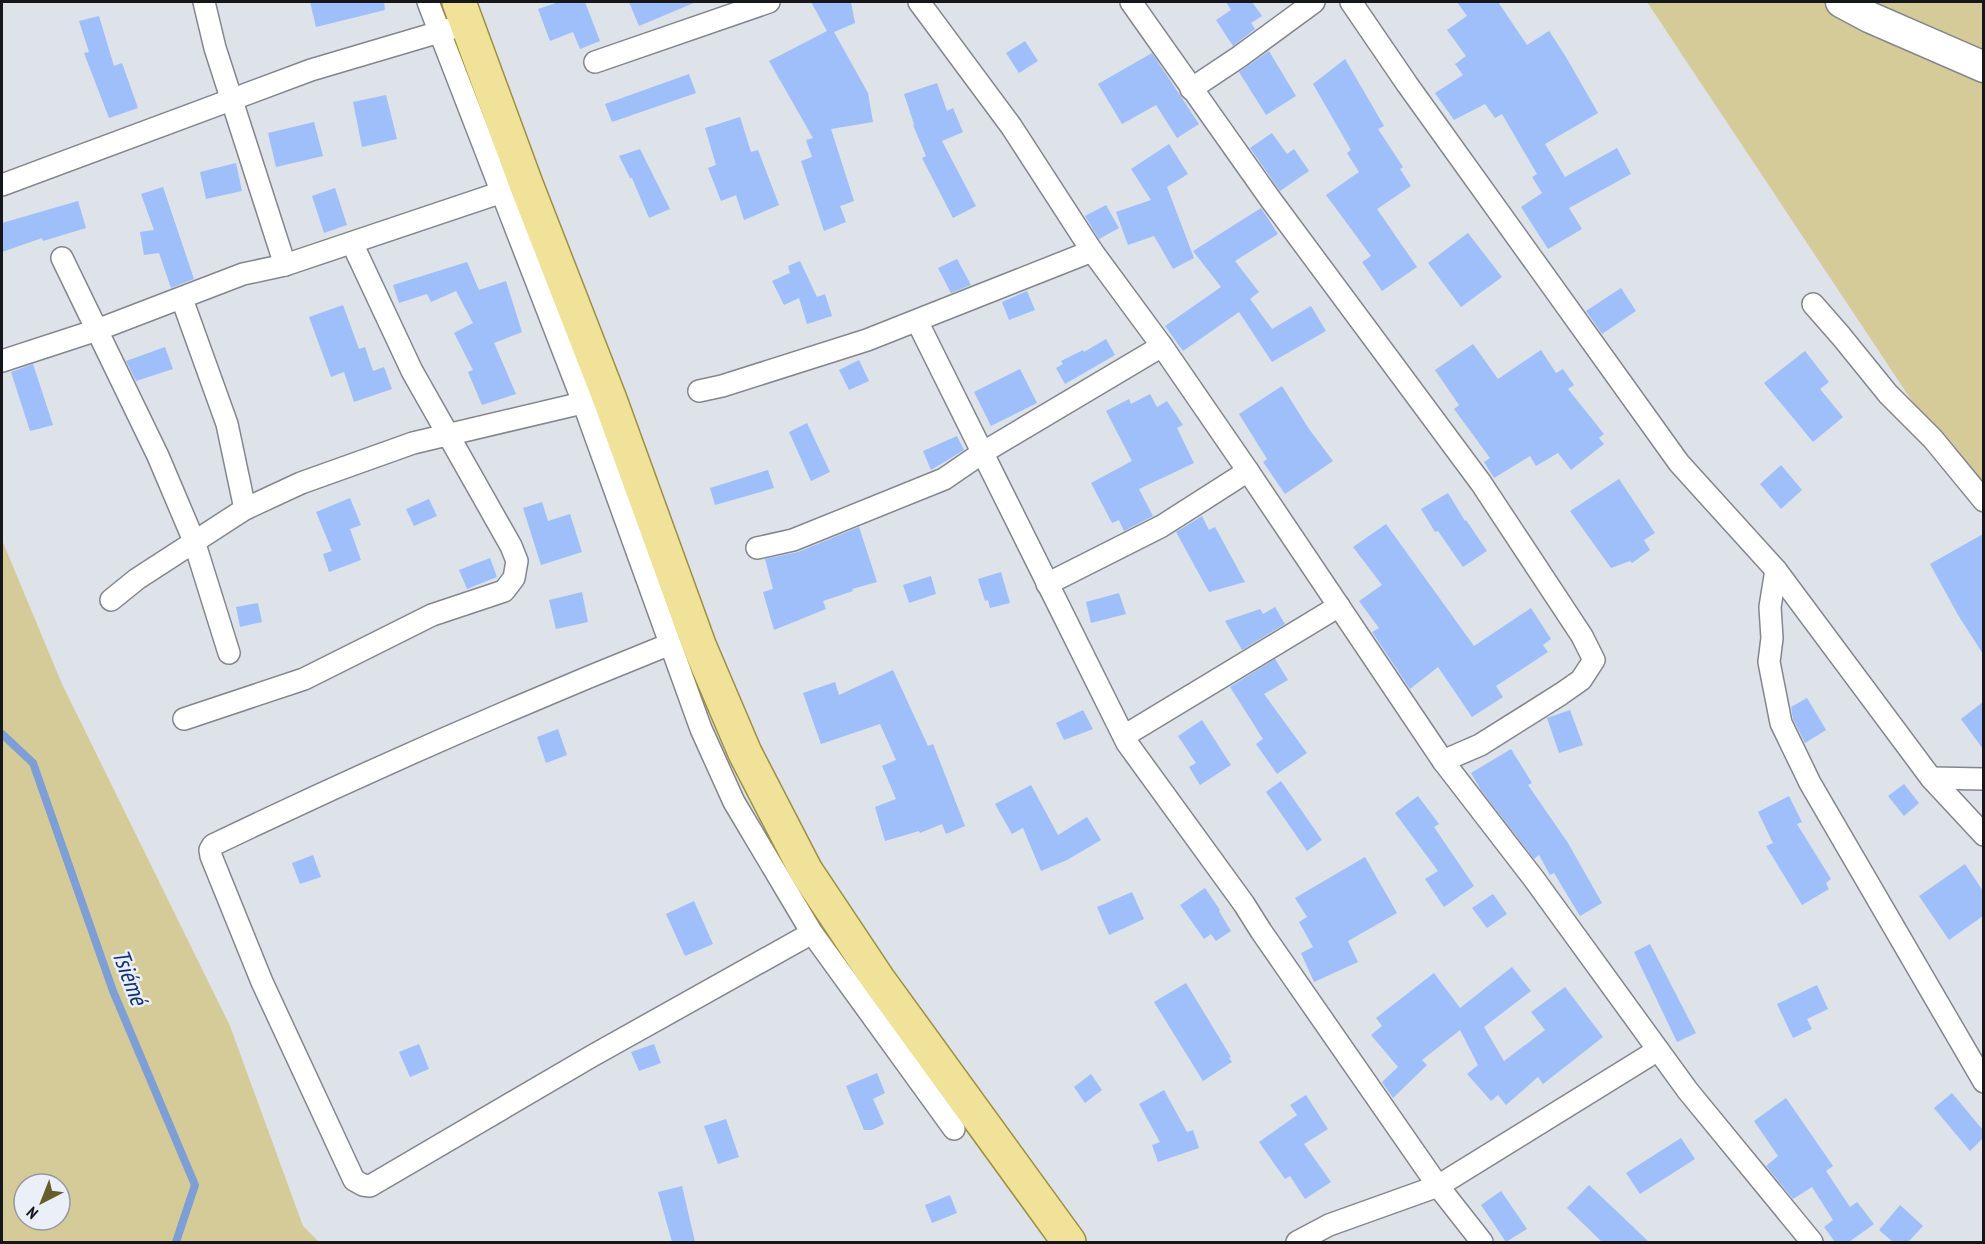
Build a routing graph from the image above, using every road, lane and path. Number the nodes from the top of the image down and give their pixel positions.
1 (204, 2) edge
2 (428, 2) edge
3 (769, 2) edge
4 (919, 2) edge
5 (1131, 2) edge
6 (1314, 2) edge
7 (1351, 2) edge
8 (1841, 2) edge
9 (455, 19) edge
10 (595, 62) dead end
11 (1983, 67) edge
12 (1191, 89) junction
13 (232, 100) junction
14 (2, 185) edge
15 (514, 188) junction
16 (352, 243) junction
17 (1092, 251) junction
18 (62, 258) dead end
19 (285, 265) junction
20 (182, 299) junction
21 (1812, 304) dead end
22 (917, 321) junction
23 (97, 330) junction
24 (1162, 346) junction
25 (2, 361) edge
26 (699, 391) dead end
27 (596, 399) junction
28 (448, 434) junction
29 (982, 453) junction
30 (1248, 471) junction
31 (1983, 501) edge
32 (245, 509) junction
33 (194, 541) junction
34 (757, 548) dead end
35 (1776, 570) junction
36 (1047, 585) junction
37 (111, 600) dead end
38 (1339, 606) junction
39 (670, 644) junction
40 (229, 652) dead end
41 (184, 719) dead end
42 (1124, 736) junction
43 (1443, 761) junction
44 (1931, 778) junction
45 (1983, 780) edge
46 (1983, 835) edge
47 (812, 933) junction
48 (1658, 1050) junction
49 (1983, 1082) edge
50 (954, 1129) dead end
51 (1438, 1186) junction
52 (1334, 1234) edge
53 (1069, 1242) edge
54 (1297, 1242) edge
55 (1482, 1242) edge
56 (1812, 1242) edge

1 - 13 street
2 - 9 street
3 - 10 street
4 - 17 street
5 - 12 street
6 - 12 street
7 - 35 street
8 - 11 street
9 - 13 street
9 - 15 main road
12 - 43 street
13 - 14 street
13 - 19 street
15 - 16 street
15 - 27 main road
16 - 19 street
16 - 28 street
17 - 22 street
17 - 24 street
18 - 23 street
19 - 20 street
20 - 23 street
20 - 32 street
21 - 31 street
22 - 26 street
22 - 29 street
23 - 25 street
23 - 33 street
24 - 29 street
24 - 30 street
27 - 28 street
27 - 39 street
27 - 53 main road
28 - 32 street
28 - 41 street
29 - 34 street
29 - 36 street
30 - 36 street
30 - 38 street
32 - 33 street
33 - 37 street
33 - 40 street
35 - 44 street
35 - 49 street
36 - 42 street
38 - 42 street
38 - 43 street
39 - 47 street
39 - 47 street
42 - 51 street
43 - 48 street
44 - 45 street
44 - 46 street
47 - 50 street
48 - 51 street
48 - 56 street
51 - 52 street
51 - 55 street
52 - 54 street

